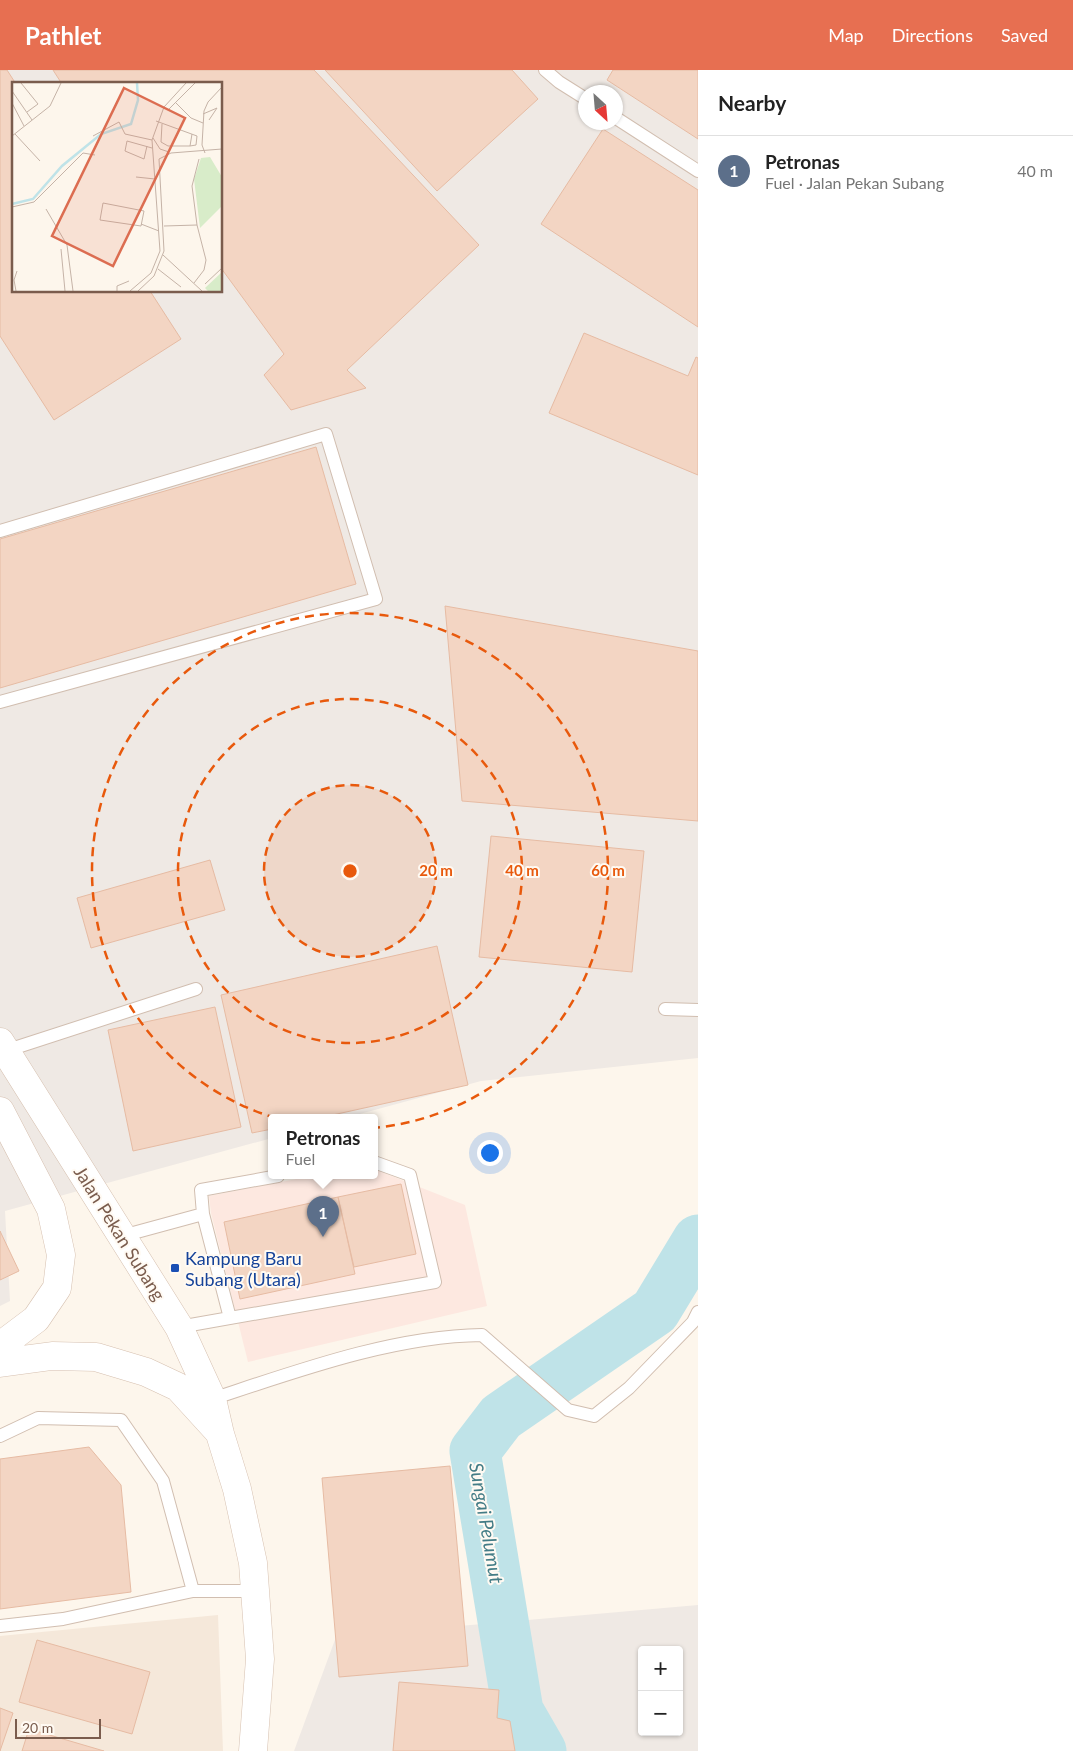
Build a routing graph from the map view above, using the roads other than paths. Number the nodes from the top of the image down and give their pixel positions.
1 (545, 70) edge
2 (578, 94) edge
3 (623, 123) edge
4 (698, 171) edge
5 (0, 532) edge
6 (0, 702) edge
7 (196, 989) dead end
8 (666, 1009) dead end
9 (698, 1010) edge
10 (3, 1046) edge
11 (0, 1111) edge
12 (378, 1164) edge
13 (268, 1178) edge
14 (203, 1214) junction
15 (122, 1236) junction
16 (698, 1312) edge
17 (230, 1318) junction
18 (179, 1327) junction
19 (0, 1346) edge
20 (0, 1363) edge
21 (212, 1399) junction
22 (220, 1434) junction
23 (0, 1436) edge
24 (194, 1591) junction
25 (255, 1591) junction
26 (0, 1626) edge
27 (252, 1751) edge

1 - 2 lane
3 - 4 lane
5 - 6 lane
7 - 10 lane
8 - 9 lane
10 - 15 main road, Jalan Pekan Subang
11 - 19 main road
12 - 17 lane
13 - 14 lane
14 - 15 lane
14 - 17 lane
15 - 18 main road, Jalan Pekan Subang
16 - 21 lane
17 - 18 lane
18 - 21 main road, Jalan Pekan Subang
20 - 22 main road, Jalan Pekan Subang
21 - 22 main road, Jalan Pekan Subang
22 - 25 main road, Jalan Pekan Subang
23 - 24 lane
24 - 25 lane
24 - 26 lane
25 - 27 main road, Jalan Pekan Subang

